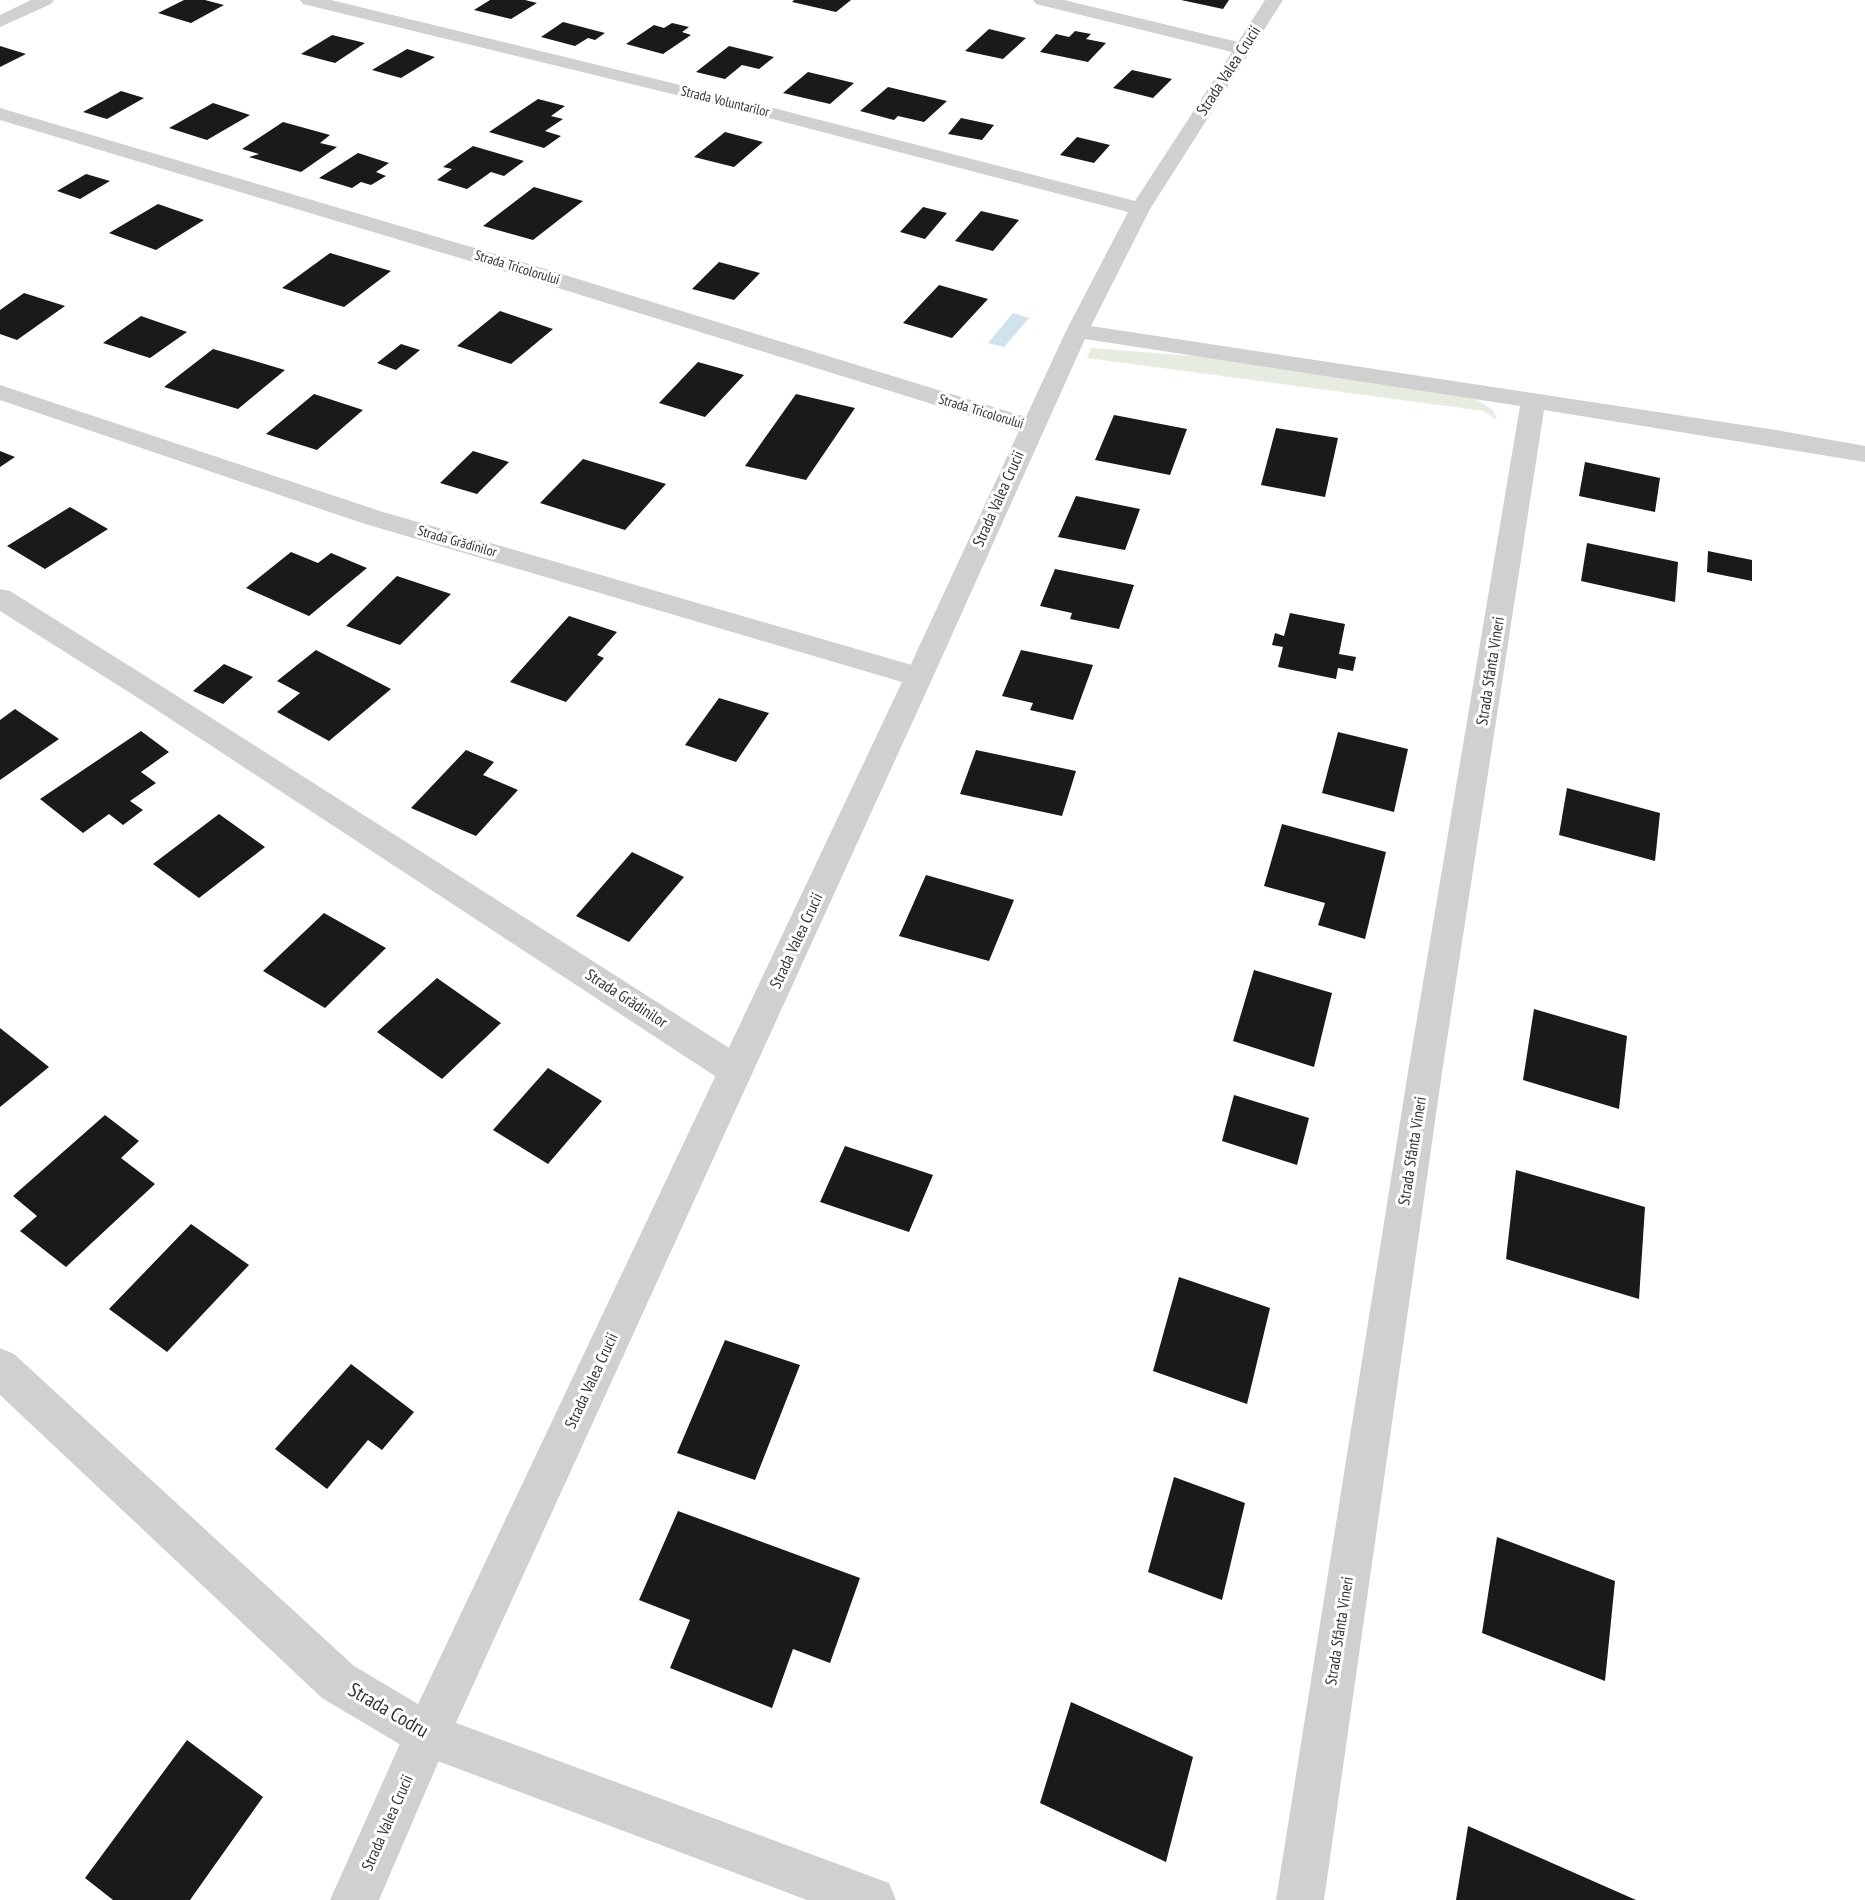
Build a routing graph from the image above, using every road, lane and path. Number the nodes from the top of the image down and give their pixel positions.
1 (45, 0) edge
2 (309, 0) edge
3 (1042, 0) edge
4 (1274, 0) edge
5 (1085, 4) edge
6 (0, 22) edge
7 (1243, 49) junction
8 (0, 114) edge
9 (1140, 209) junction
10 (1077, 331) junction
11 (0, 392) edge
12 (1533, 403) junction
13 (1032, 427) junction
14 (1865, 454) edge
15 (0, 598) edge
16 (919, 677) junction
17 (736, 1071) junction
18 (0, 1368) edge
19 (427, 1735) junction
20 (354, 1900) edge
21 (872, 1900) edge
22 (1300, 1900) edge

1 - 6 street
2 - 9 street, Strada Voluntarilor
3 - 5 street
4 - 7 street, Strada Valea Crucii
5 - 7 street
7 - 9 street, Strada Valea Crucii
8 - 13 street, Strada Tricolorului
9 - 10 street, Strada Valea Crucii
10 - 12 street
10 - 13 street, Strada Valea Crucii
11 - 16 street, Strada Grădinilor
12 - 14 street
12 - 22 street, Strada Sfânta Vineri
13 - 16 street, Strada Valea Crucii
15 - 17 street, Strada Grădinilor
16 - 17 street, Strada Valea Crucii
17 - 19 street, Strada Valea Crucii
18 - 19 street, Strada Codru
19 - 20 street, Strada Valea Crucii
19 - 21 street, Strada Codru

